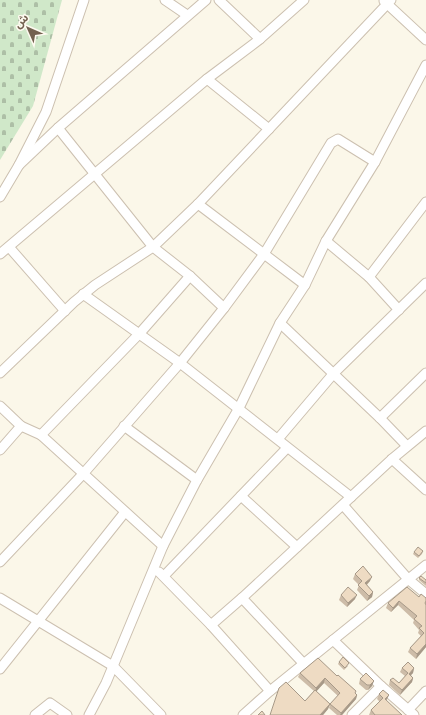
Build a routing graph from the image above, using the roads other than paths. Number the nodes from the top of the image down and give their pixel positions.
1 (84, 0) edge
2 (165, 0) edge
3 (206, 0) edge
4 (219, 0) edge
5 (304, 0) edge
6 (387, 1) edge
7 (187, 15) junction
8 (260, 39) junction
9 (426, 40) edge
10 (426, 65) edge
11 (207, 79) junction
12 (58, 128) junction
13 (269, 129) junction
14 (375, 162) junction
15 (19, 165) junction
16 (95, 175) junction
17 (0, 197) edge
18 (426, 202) edge
19 (198, 204) junction
20 (326, 242) junction
21 (9, 247) junction
22 (153, 247) junction
23 (0, 254) edge
24 (264, 254) junction
25 (190, 276) junction
26 (370, 277) junction
27 (426, 283) edge
28 (305, 285) junction
29 (82, 294) junction
30 (224, 308) junction
31 (399, 310) junction
32 (65, 311) junction
33 (280, 323) junction
34 (140, 333) junction
35 (180, 363) junction
36 (426, 372) edge
37 (0, 373) edge
38 (334, 373) junction
39 (0, 406) edge
40 (239, 408) junction
41 (380, 418) junction
42 (21, 426) junction
43 (124, 426) junction
44 (426, 431) edge
45 (41, 435) junction
46 (278, 439) junction
47 (406, 446) junction
48 (287, 448) junction
49 (0, 450) edge
50 (392, 459) junction
51 (83, 474) junction
52 (197, 480) junction
53 (426, 490) edge
54 (241, 496) junction
55 (351, 497) junction
56 (343, 505) junction
57 (125, 512) junction
58 (163, 546) junction
59 (297, 547) junction
60 (0, 562) edge
61 (426, 565) edge
62 (154, 569) junction
63 (164, 576) junction
64 (408, 579) junction
65 (426, 594) edge
66 (0, 598) edge
67 (242, 598) junction
68 (39, 621) junction
69 (211, 625) junction
70 (333, 640) junction
71 (304, 664) junction
72 (113, 666) junction
73 (0, 669) edge
74 (381, 686) junction
75 (270, 691) junction
76 (426, 691) edge
77 (411, 713) edge
78 (35, 715) edge
79 (68, 715) edge
80 (89, 715) edge
81 (161, 715) edge
82 (243, 715) edge
83 (352, 715) edge

1 - 15 street
2 - 7 street
3 - 7 street
4 - 8 street
5 - 8 street
6 - 9 street
6 - 13 street
7 - 12 street
8 - 11 street
10 - 14 street
11 - 13 street
11 - 16 street
12 - 15 street
12 - 16 street
13 - 19 street
14 - 20 street
14 - 24 street
15 - 17 street
16 - 21 street
16 - 22 street
18 - 26 street
19 - 22 street
19 - 24 street
20 - 26 street
20 - 28 street
21 - 23 street
21 - 32 street
22 - 25 street
22 - 29 street
24 - 28 street
24 - 30 street
25 - 30 street
25 - 34 street
26 - 31 street
27 - 31 street
28 - 33 street
29 - 32 street
29 - 34 street
30 - 35 street
31 - 38 street
32 - 37 street
33 - 38 street
33 - 40 street
34 - 35 street
34 - 45 street
35 - 40 street
35 - 43 street
36 - 41 street
38 - 41 street
38 - 46 street
39 - 42 street
40 - 46 street
40 - 52 street
41 - 47 street
42 - 45 street
42 - 49 street
43 - 51 street
43 - 52 street
44 - 47 street
45 - 51 street
46 - 48 street
47 - 50 street
48 - 54 street
48 - 55 street
50 - 53 street
50 - 55 street
51 - 57 street
51 - 60 street
52 - 58 street
54 - 59 street
54 - 63 street
55 - 56 street
56 - 59 street
56 - 64 street
57 - 58 street
57 - 68 street
58 - 62 street
59 - 67 street
61 - 64 street
62 - 63 street
62 - 72 street
63 - 69 street
64 - 65 street
64 - 70 street
66 - 68 street
67 - 69 street
67 - 71 street
68 - 72 street
68 - 73 street
69 - 75 street
70 - 71 street
70 - 74 street
71 - 75 street
72 - 80 street
72 - 81 street
74 - 77 street
74 - 83 street
75 - 82 street
76 - 77 street
78 - 79 street

